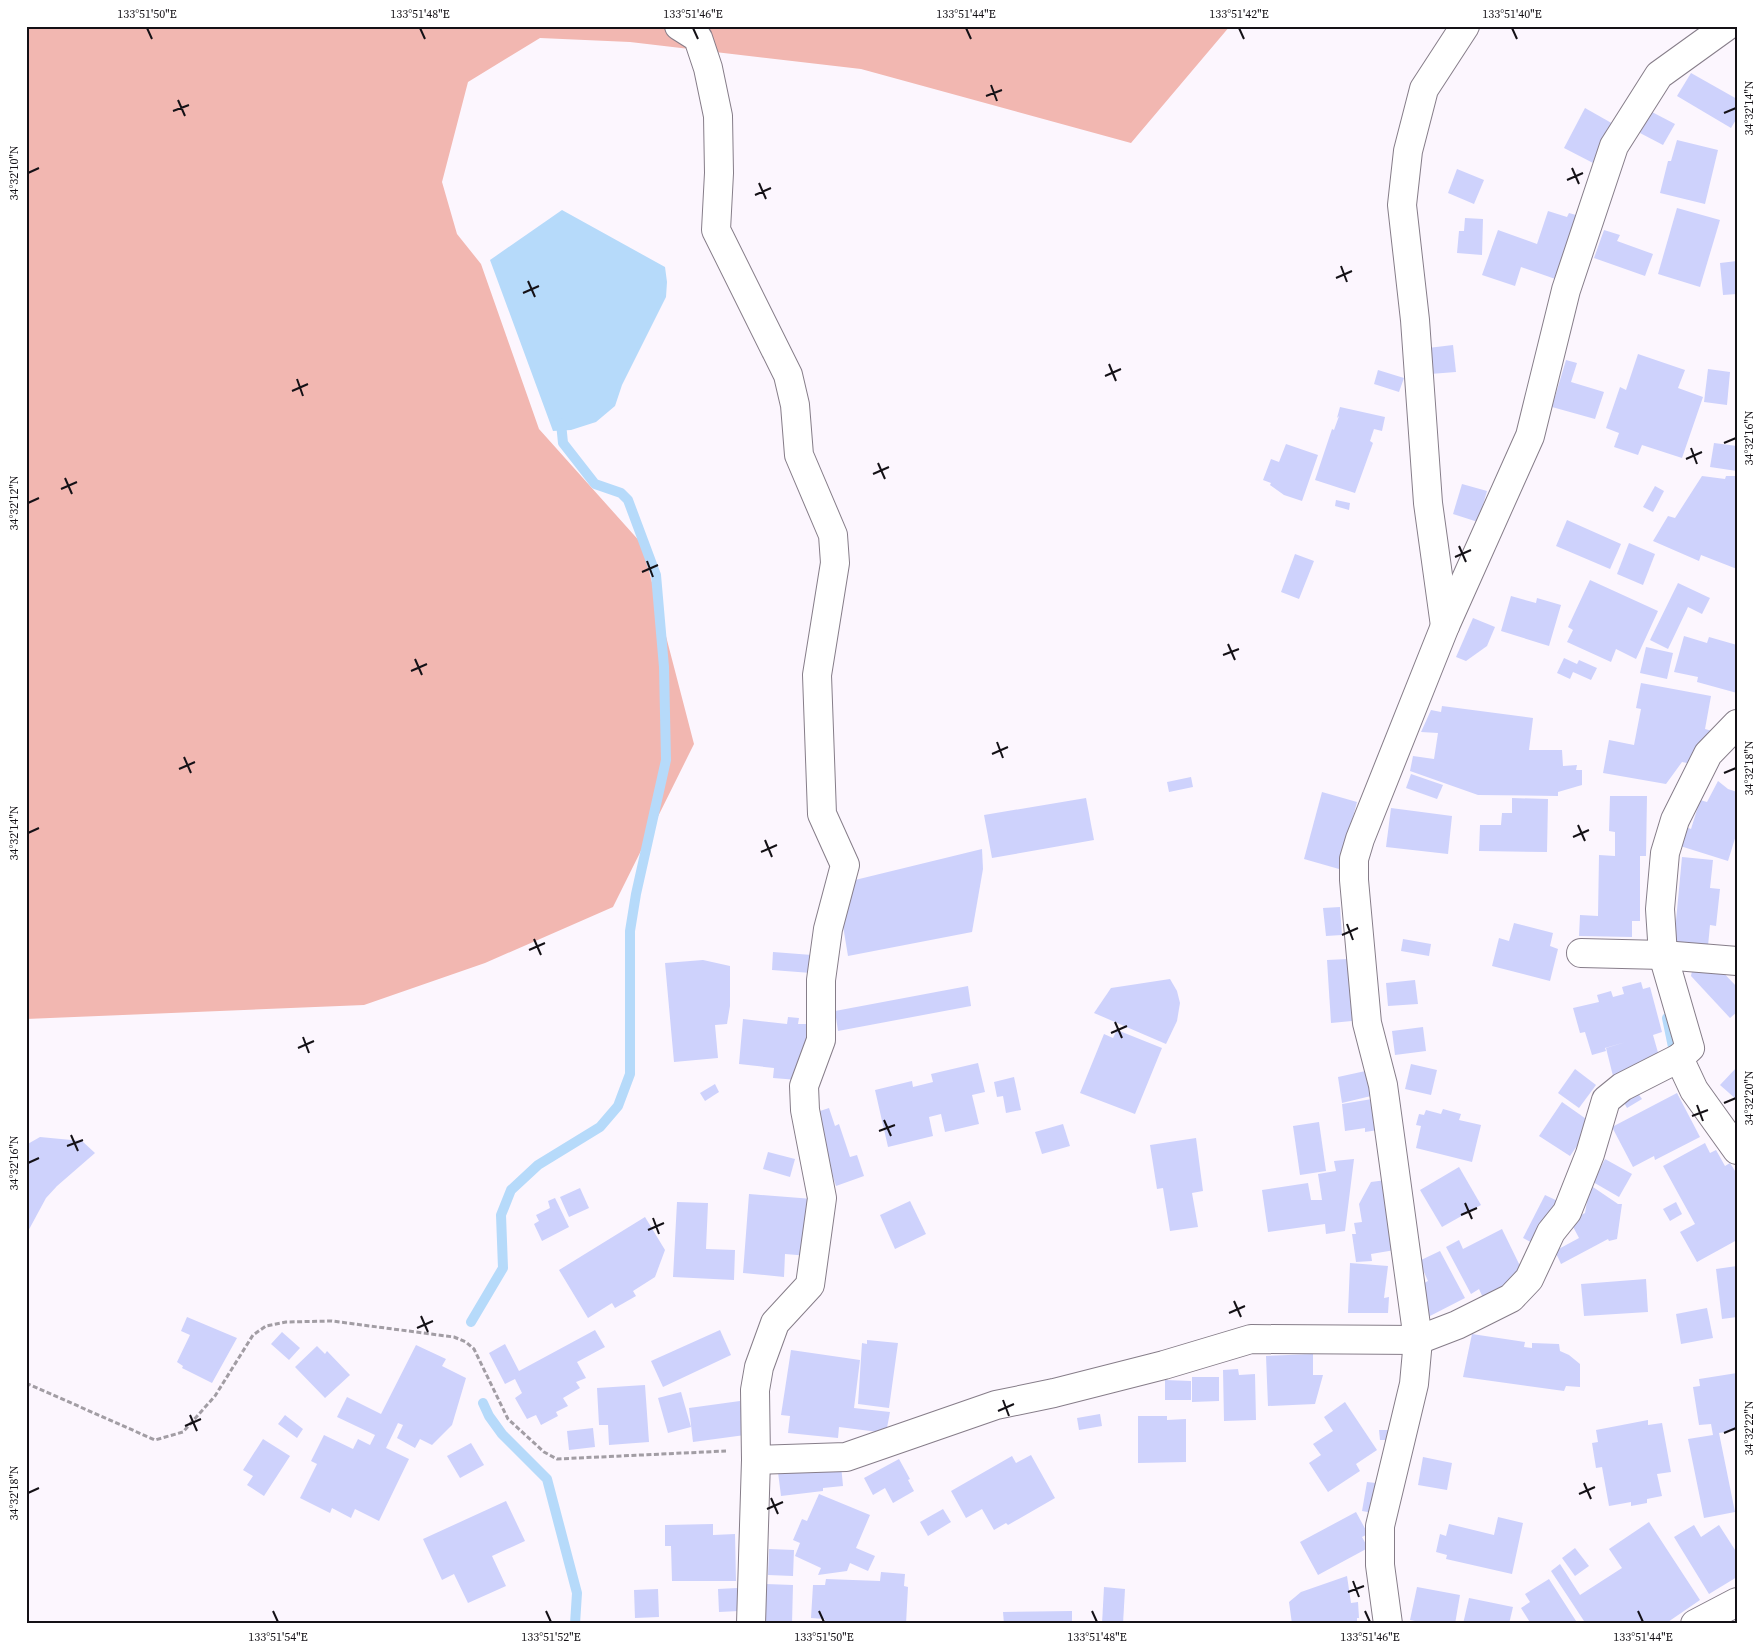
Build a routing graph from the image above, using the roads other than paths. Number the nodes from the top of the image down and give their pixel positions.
1 (679, 26) edge
2 (1465, 26) edge
3 (1727, 26) edge
4 (1445, 626) junction
5 (1737, 724) edge
6 (1581, 953) dead end
7 (1663, 955) junction
8 (1737, 961) edge
9 (1678, 1058) junction
10 (1737, 1150) edge
11 (1418, 1340) junction
12 (756, 1454) junction
13 (1737, 1602) edge
14 (751, 1624) edge
15 (1388, 1624) edge
16 (1695, 1624) edge

1 - 12 street
2 - 4 street
3 - 4 street
4 - 11 street
5 - 7 street
6 - 7 street
7 - 8 street
7 - 9 street
9 - 10 street
9 - 11 street
11 - 12 street
11 - 15 street
12 - 14 street
13 - 16 street

